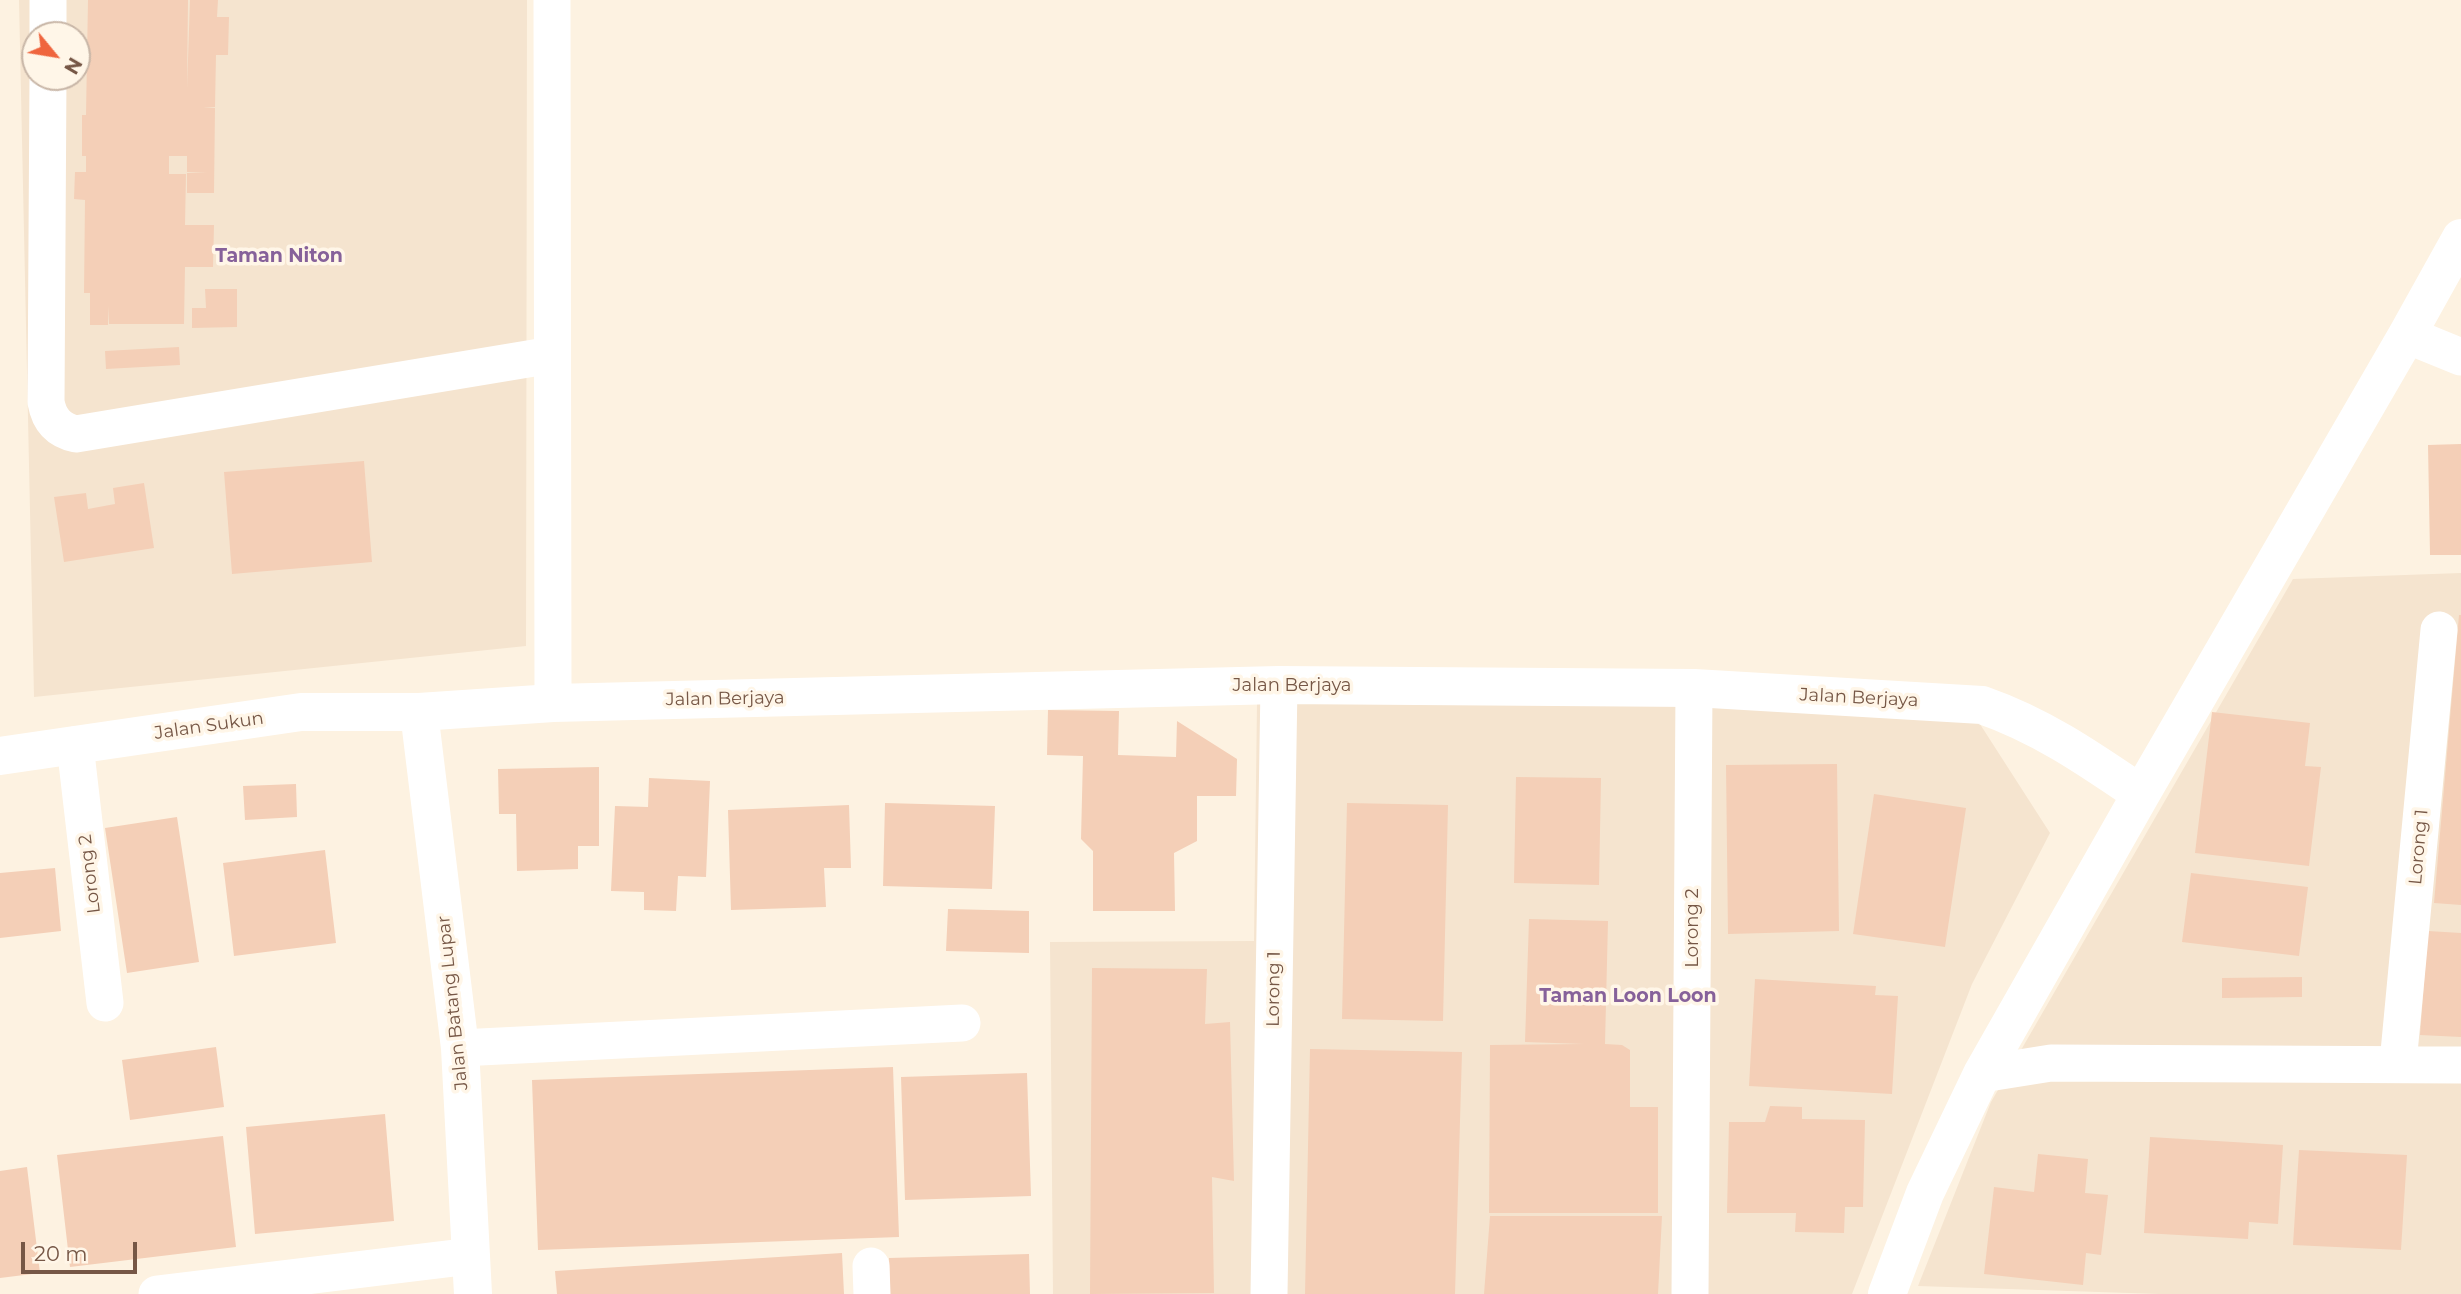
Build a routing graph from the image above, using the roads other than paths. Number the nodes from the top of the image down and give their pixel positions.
1 (48, 0) edge
2 (552, 0) edge
3 (48, 21) edge
4 (48, 91) edge
5 (2461, 238) edge
6 (2407, 335) junction
7 (552, 355) junction
8 (2461, 357) edge
9 (2439, 630) dead end
10 (1279, 685) junction
11 (1694, 688) junction
12 (553, 703) junction
13 (419, 712) junction
14 (75, 745) junction
15 (0, 756) edge
16 (2141, 794) junction
17 (105, 1003) dead end
18 (962, 1023) dead end
19 (460, 1048) junction
20 (2398, 1063) junction
21 (2461, 1065) edge
22 (1982, 1074) junction
23 (471, 1256) junction
24 (157, 1294) edge
25 (473, 1294) edge
26 (1269, 1294) edge
27 (1690, 1294) edge
28 (1887, 1294) edge

1 - 3 street
2 - 7 street
4 - 7 street
5 - 6 street
6 - 8 street
6 - 16 street
7 - 12 street
9 - 20 street, Lorong 1
10 - 11 street, Jalan Berjaya
10 - 12 street, Jalan Berjaya
10 - 26 street, Lorong 1
11 - 16 street, Jalan Berjaya
11 - 27 street, Lorong 2
12 - 13 street, Jalan Berjaya
13 - 14 street, Jalan Sukun
13 - 19 street, Jalan Batang Lupar
14 - 15 street, Jalan Sukun
14 - 17 street, Lorong 2
16 - 22 street
18 - 19 street
19 - 23 street, Jalan Batang Lupar
20 - 21 street
20 - 22 street
22 - 28 street
23 - 24 street
23 - 25 street, Jalan Batang Lupar

